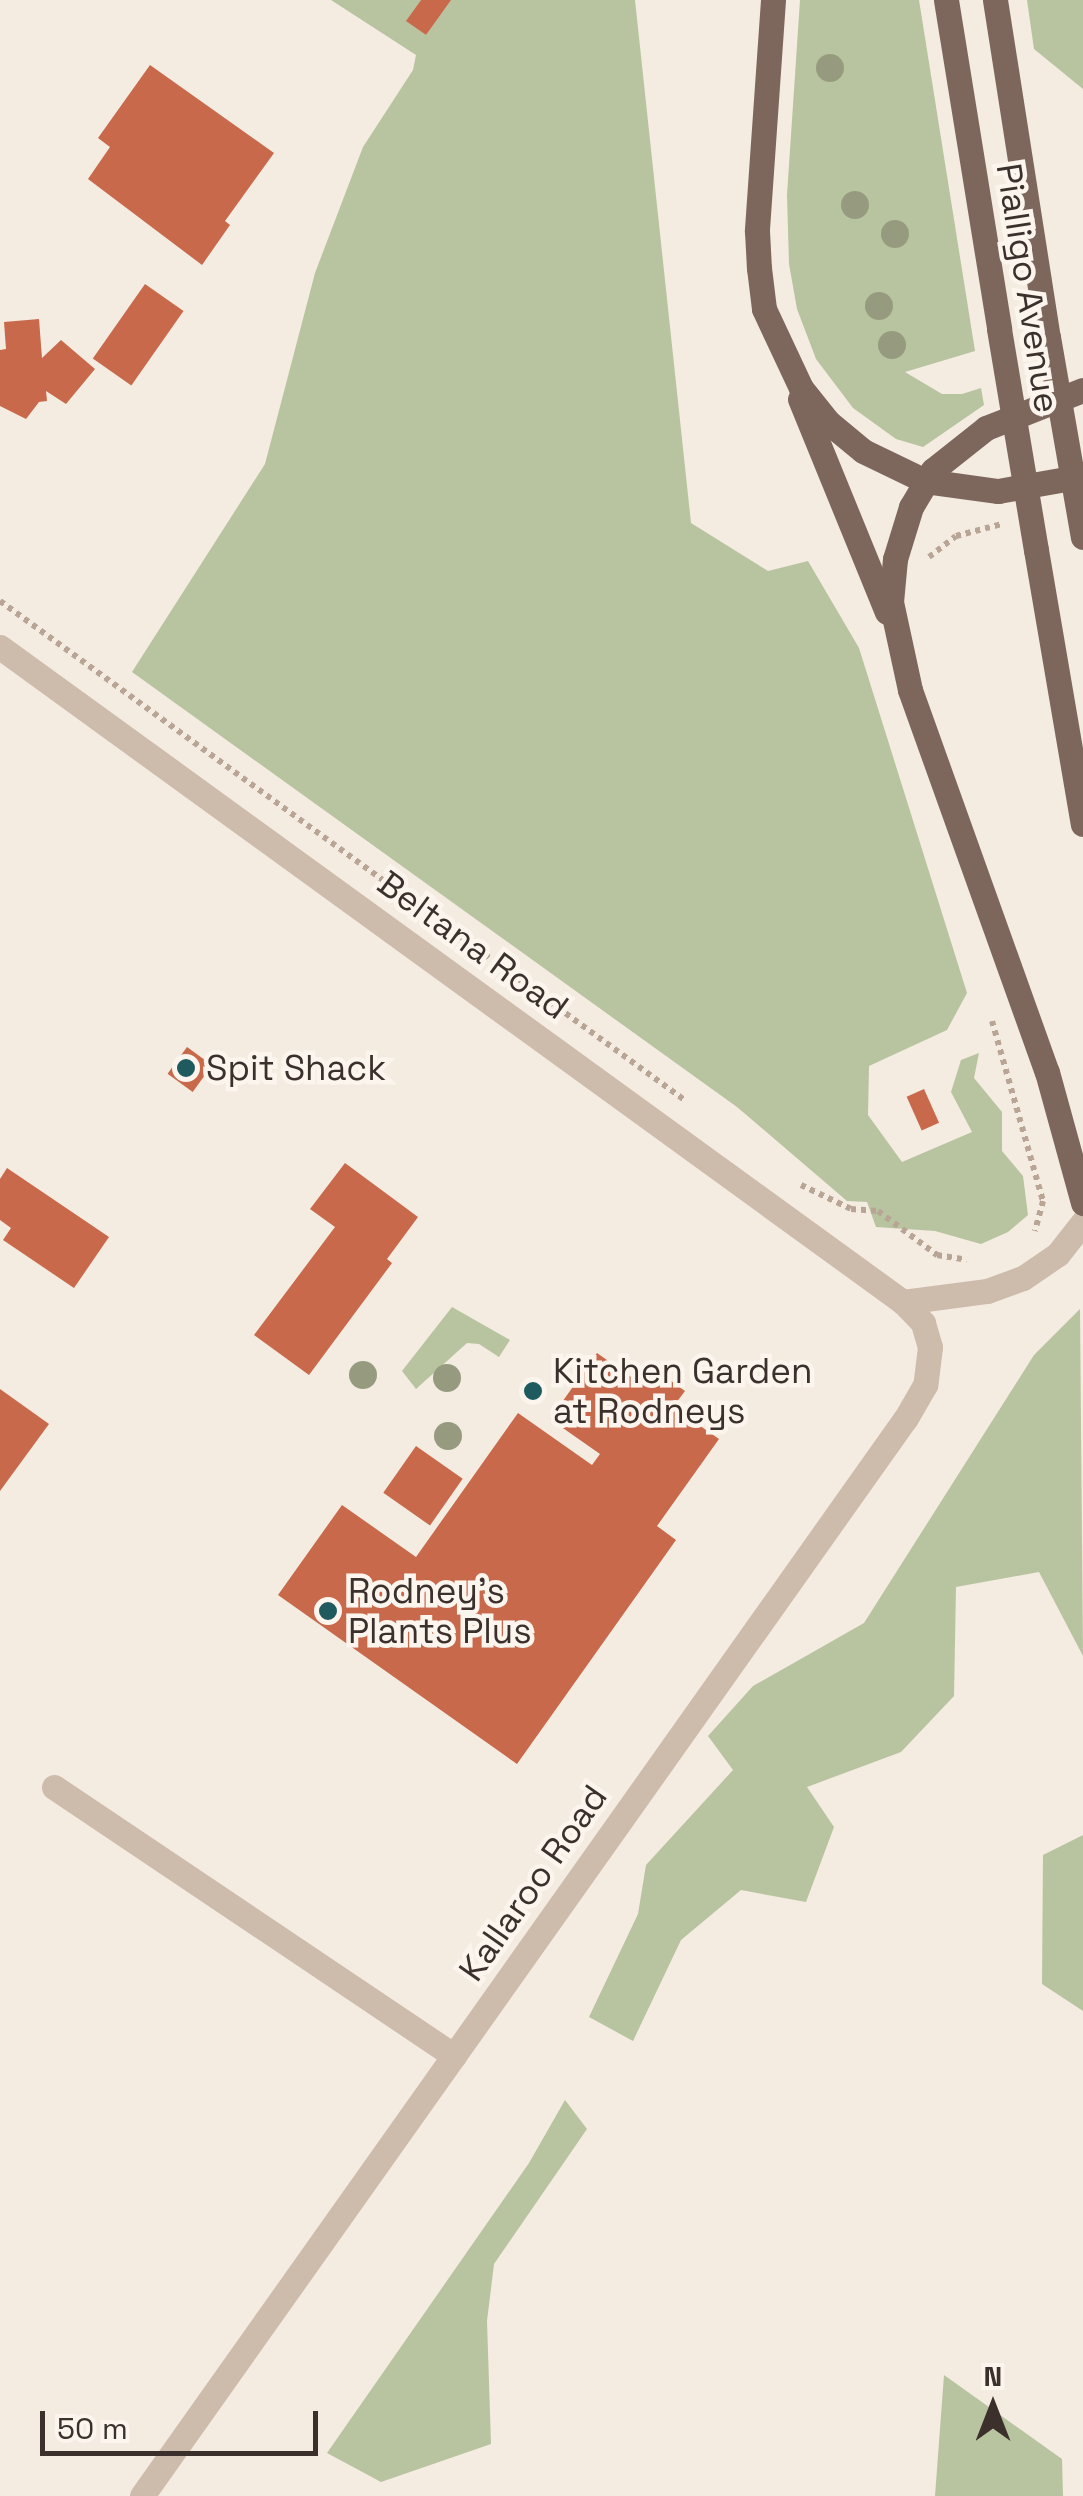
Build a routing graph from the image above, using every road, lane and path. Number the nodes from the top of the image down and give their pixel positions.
1 (773, 0) edge
2 (946, 0) edge
3 (996, 0) edge
4 (783, 356) junction
5 (1083, 390) edge
6 (1083, 476) edge
7 (926, 481) junction
8 (1012, 522) dead end
9 (1083, 537) edge
10 (926, 560) dead end
11 (0, 601) edge
12 (899, 644) junction
13 (0, 647) edge
14 (1083, 824) edge
15 (988, 1004) dead end
16 (692, 1106) dead end
17 (787, 1176) dead end
18 (1083, 1202) edge
19 (1083, 1222) edge
20 (1024, 1244) dead end
21 (972, 1260) dead end
22 (903, 1302) junction
23 (54, 1787) dead end
24 (454, 2056) junction
25 (142, 2496) edge

1 - 4 main road
2 - 14 main road, Pialligo Avenue, bridge
3 - 9 main road, Pialligo Avenue, bridge
4 - 7 main road
4 - 12 main road
5 - 7 main road
6 - 7 main road
7 - 12 main road
8 - 10 path
11 - 16 path
12 - 18 main road
13 - 22 street, Beltana Road
15 - 20 path
17 - 21 path
19 - 22 street
22 - 24 street, Kallaroo Road
23 - 24 street
24 - 25 street, Kallaroo Road

